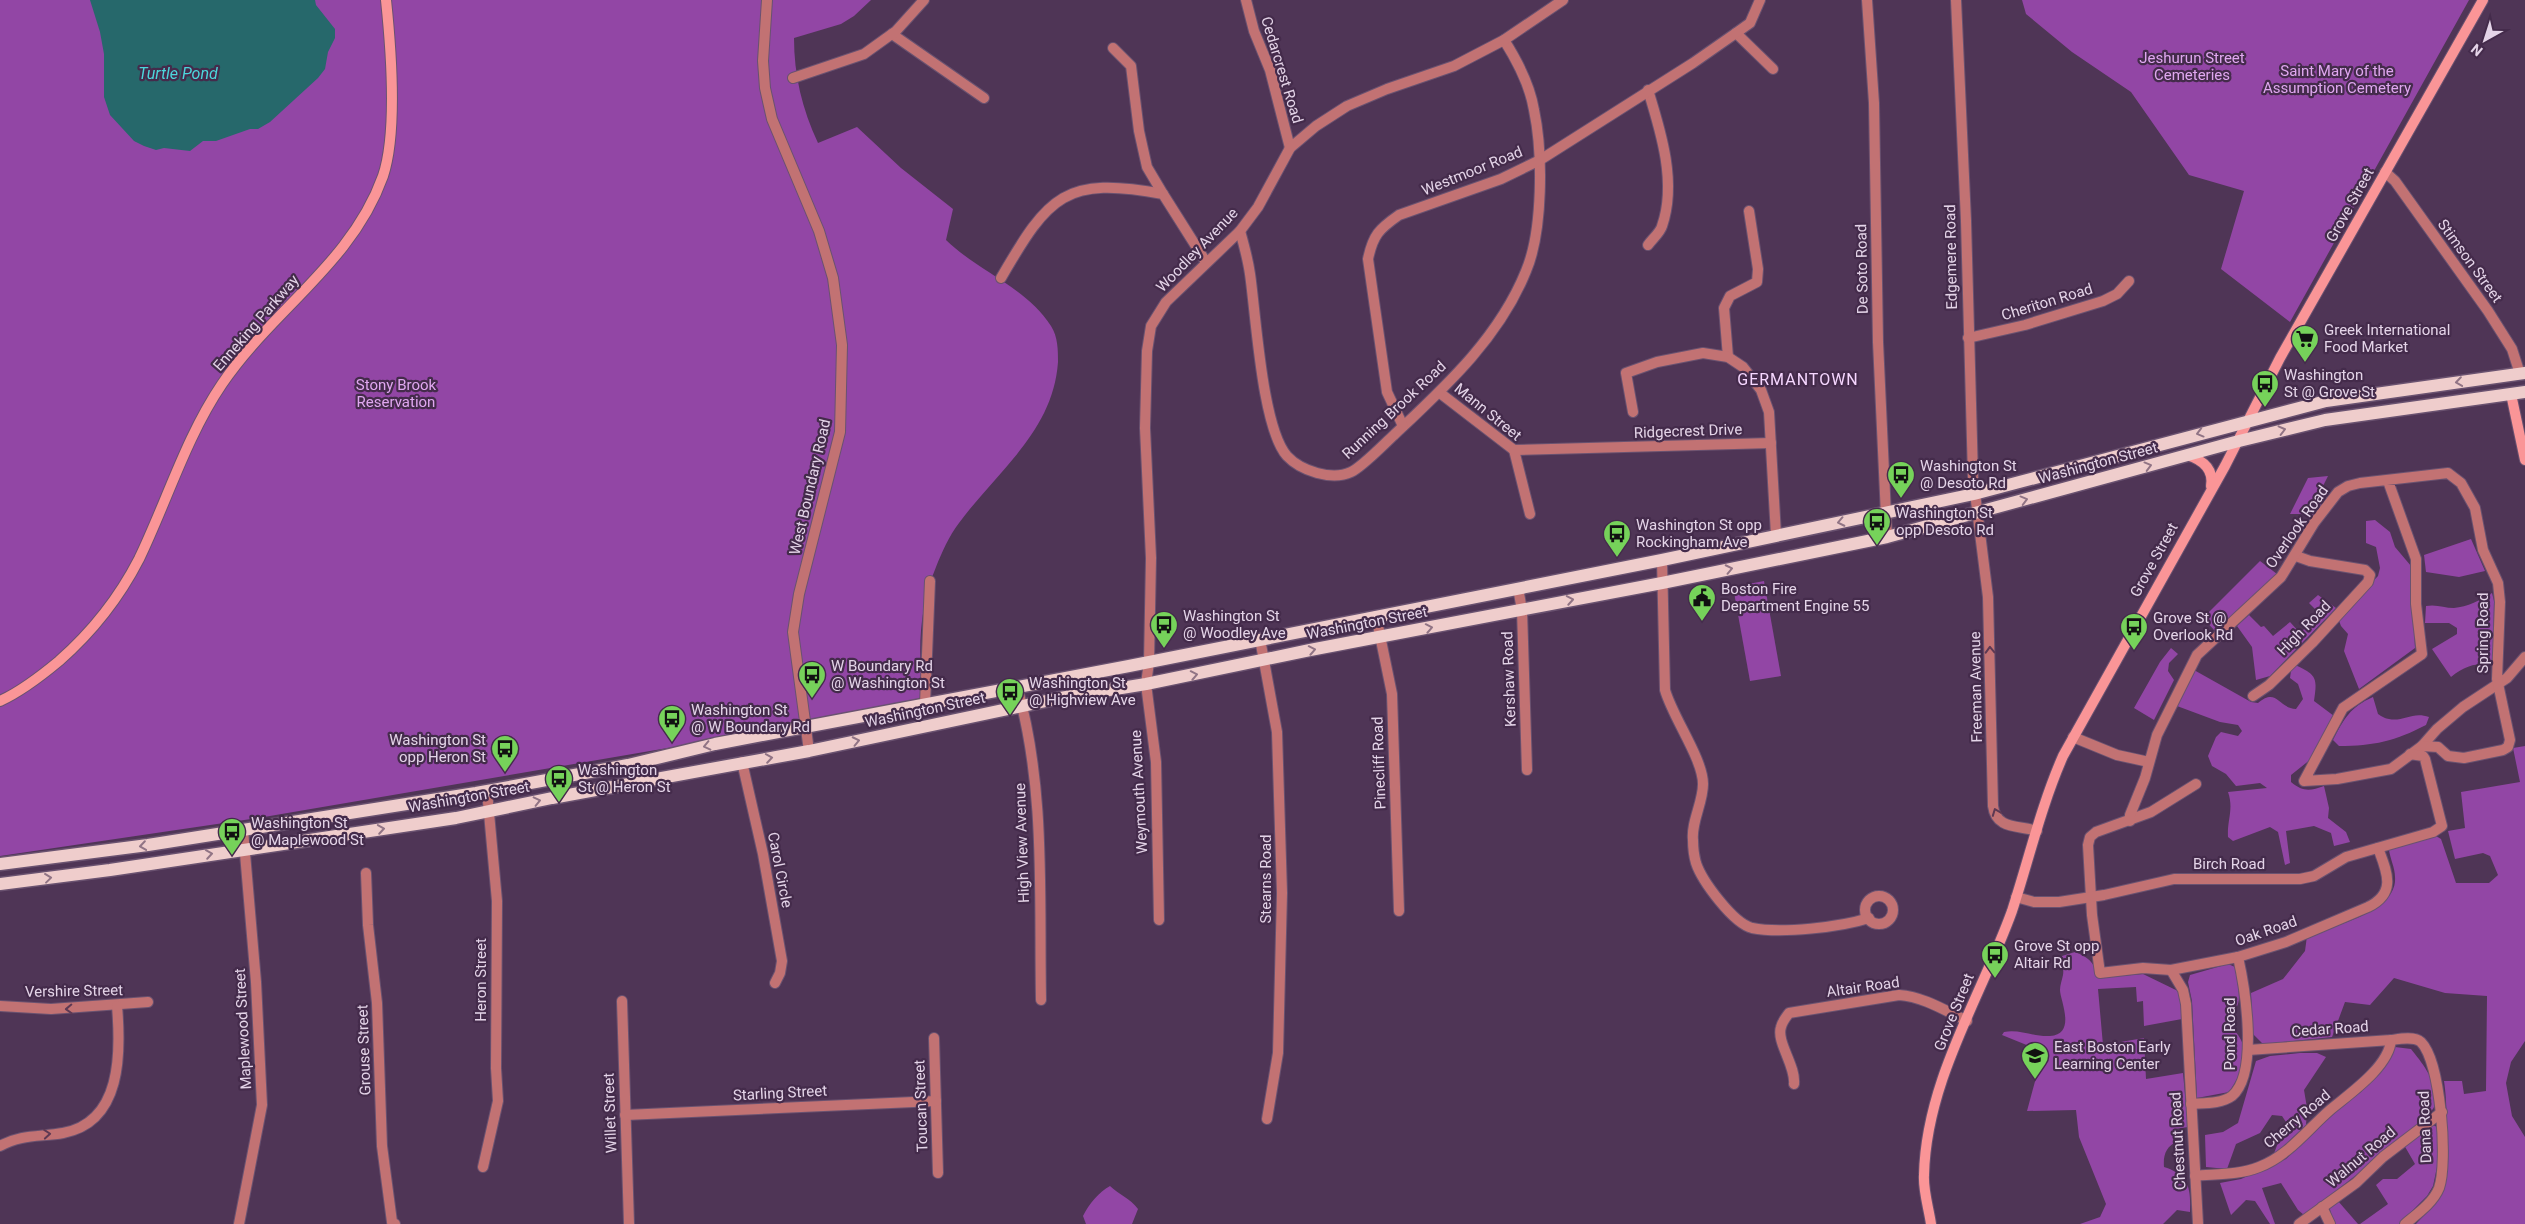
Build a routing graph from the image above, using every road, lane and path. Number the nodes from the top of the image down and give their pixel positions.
1 (386, 0) edge
2 (767, 0) edge
3 (924, 0) edge
4 (1246, 0) edge
5 (1563, 0) edge
6 (1760, 0) edge
7 (1867, 0) edge
8 (1956, 0) edge
9 (2483, 0) edge
10 (1736, 33) junction
11 (892, 34) junction
12 (1504, 40) junction
13 (1113, 48) dead end
14 (1773, 69) dead end
15 (793, 78) dead end
16 (1648, 90) junction
17 (984, 98) dead end
18 (1290, 148) junction
19 (1540, 160) junction
20 (2386, 172) junction
21 (1163, 194) junction
22 (1750, 211) dead end
23 (1240, 231) junction
24 (1648, 245) dead end
25 (1206, 262) junction
26 (1001, 278) dead end
27 (2129, 281) dead end
28 (1968, 338) junction
29 (1728, 357) junction
30 (2518, 374) edge
31 (1440, 393) junction
32 (2520, 393) edge
33 (1633, 412) dead end
34 (2247, 421) junction
35 (1403, 426) junction
36 (2235, 442) junction
37 (1771, 443) junction
38 (1514, 450) junction
39 (2187, 456) junction
40 (2525, 460) edge
41 (2448, 473) joint
42 (2388, 481) junction
43 (2210, 490) junction
44 (1974, 494) junction
45 (1886, 512) junction
46 (1977, 512) junction
47 (1530, 514) dead end
48 (1776, 535) junction
49 (1886, 537) junction
50 (2296, 556) junction
51 (1662, 560) junction
52 (930, 581) dead end
53 (1662, 583) junction
54 (1518, 588) junction
55 (1522, 610) junction
56 (1376, 616) junction
57 (1381, 638) junction
58 (1260, 639) junction
59 (2525, 657) edge
60 (1264, 661) junction
61 (1149, 662) junction
62 (1146, 684) junction
63 (2498, 686) junction
64 (1017, 687) junction
65 (2254, 696) dead end
66 (0, 701) edge
67 (925, 704) junction
68 (1022, 706) junction
69 (806, 727) junction
70 (2073, 737) junction
71 (2422, 746) junction
72 (809, 751) junction
73 (2410, 754) junction
74 (742, 762) junction
75 (2149, 762) junction
76 (1527, 770) dead end
77 (2196, 784) dead end
78 (487, 791) junction
79 (489, 812) junction
80 (2130, 821) junction
81 (243, 830) junction
82 (2036, 830) junction
83 (246, 848) junction
84 (2378, 848) junction
85 (0, 864) edge
86 (366, 873) dead end
87 (0, 884) edge
88 (2016, 897) junction
89 (2091, 898) junction
90 (1398, 911) dead end
91 (1869, 918) dead end
92 (1158, 920) dead end
93 (2238, 957) junction
94 (2171, 970) junction
95 (775, 983) dead end
96 (1040, 1000) dead end
97 (622, 1001) dead end
98 (148, 1002) dead end
99 (0, 1006) edge
100 (117, 1006) junction
101 (1967, 1021) junction
102 (934, 1038) dead end
103 (2414, 1039) joint
104 (2391, 1040) junction
105 (2248, 1050) junction
106 (1794, 1084) dead end
107 (936, 1101) junction
108 (2191, 1104) junction
109 (2442, 1112) junction
110 (625, 1115) junction
111 (1267, 1119) dead end
112 (0, 1146) edge
113 (483, 1167) dead end
114 (938, 1173) dead end
115 (2195, 1176) junction
116 (2322, 1207) junction
117 (239, 1224) edge
118 (395, 1224) edge
119 (629, 1224) edge
120 (1931, 1224) edge
121 (2198, 1224) edge
122 (2299, 1224) edge
123 (2330, 1224) edge
124 (2405, 1224) edge

1 - 66 main road, Enneking Parkway
2 - 69 street, West Boundary Road
3 - 11 street
4 - 18 street, Cedarcrest Road
5 - 12 street, Woodley Avenue
6 - 10 street, Westmoor Road
7 - 45 street, De Soto Road
8 - 28 street, Edgemere Road
9 - 20 main road, Grove Street
10 - 14 street
10 - 16 street, Westmoor Road
11 - 15 street
11 - 17 street
12 - 18 street, Woodley Avenue
12 - 19 street, Running Brook Road
13 - 21 street
16 - 19 street, Westmoor Road
16 - 24 street
18 - 23 street, Woodley Avenue
19 - 31 street, Running Brook Road
19 - 35 street, Westmoor Road
20 - 30 street, Stimson Street
20 - 34 main road, Grove Street
21 - 25 street
21 - 26 street
22 - 29 street
23 - 25 street, Woodley Avenue
23 - 35 street, Running Brook Road
25 - 61 street, Woodley Avenue
27 - 28 street, Cheriton Road
28 - 44 street, Edgemere Road
29 - 33 street
29 - 37 street
30 - 32 main road
30 -> 34 main road, Washington Street
31 - 35 street, Running Brook Road
31 - 38 street, Mann Street
36 -> 32 main road, Washington Street
32 - 40 main road
34 - 36 main road, Grove Street
34 -> 44 main road, Washington Street
36 - 39 main road, Washington Street
36 - 43 main road, Grove Street
37 - 38 street, Ridgecrest Drive
37 - 48 street
38 - 47 street, Mann Street
39 - 43 main road
46 -> 39 main road, Washington Street
41 - 42 street, Overlook Road
41 - 63 street, Spring Road
42 - 50 street, Overlook Road
42 - 73 street
43 - 70 main road, Grove Street
44 - 45 main road, Washington Street
44 - 46 street, Edgemere Road
45 -> 48 main road, Washington Street
45 - 49 street, De Soto Road
46 - 49 main road, Washington Street
82 -> 46 street, Freeman Avenue
48 - 51 main road, Washington Street
53 -> 49 main road, Washington Street
50 - 65 street, High Road
50 - 75 street, Overlook Road
51 - 53 street
51 - 54 main road, Washington Street
52 - 67 street
55 -> 53 main road, Washington Street
53 - 91 street
54 - 55 street, Kershaw Road
54 - 56 main road, Washington Street
57 -> 55 main road, Washington Street
55 - 76 street, Kershaw Road
56 - 57 street, Pinecliff Road
56 - 58 main road, Washington Street
60 -> 57 main road, Washington Street
57 - 90 street, Pinecliff Road
58 - 60 street, Stearns Road
58 - 61 main road, Washington Street
59 - 63 street
62 -> 60 main road, Washington Street
60 - 111 street, Stearns Road
61 - 62 street, Weymouth Avenue
61 - 64 main road, Washington Street
62 - 68 main road, Washington Street
62 - 92 street, Weymouth Avenue
63 - 71 street
63 - 71 street, Spring Road
64 - 67 main road, Washington Street
64 - 68 street, High View Avenue
67 - 69 main road, Washington Street
72 -> 68 main road, Washington Street
68 - 96 street, High View Avenue
69 - 72 street, West Boundary Road
69 -> 78 main road, Washington Street
70 - 75 street
70 - 82 main road, Grove Street
71 - 73 street
74 -> 72 main road, Washington Street
73 - 84 street, Birch Road
79 -> 74 main road, Washington Street
74 - 95 street, Carol Circle
75 - 80 street, Overlook Road
77 - 80 street
78 - 79 street, Heron Street
78 - 81 main road, Washington Street
83 -> 79 main road, Washington Street
79 - 113 street, Heron Street
80 - 89 street
81 - 83 street, Maplewood Street
81 -> 85 main road, Washington Street
82 - 88 main road, Grove Street
87 -> 83 main road, Washington Street
83 - 117 street, Maplewood Street
84 - 89 street, Birch Road
84 - 93 street, Oak Road
86 - 118 street, Grouse Street
88 - 89 street, Birch Road
88 - 101 main road, Grove Street
89 - 94 street, Oak Road
93 - 94 street, Oak Road
93 - 105 street, Pond Road
94 - 108 street, Chestnut Road
97 - 110 street, Willet Street
98 - 100 street, Vershire Street
100 -> 99 street, Vershire Street
112 -> 100 street
101 - 106 street, Altair Road
101 - 120 main road, Grove Street
102 - 107 street, Toucan Street
103 - 104 street, Cedar Road
103 - 109 street, Dana Road
104 - 105 street, Cedar Road
104 - 115 street, Cherry Road
105 - 108 street, Pond Road
107 - 110 street, Starling Street
107 - 114 street, Toucan Street
108 - 115 street, Chestnut Road
109 - 116 street, Walnut Road
109 - 124 street, Dana Road
110 - 119 street, Willet Street
115 - 121 street, Chestnut Road
116 - 122 street, Walnut Road
116 - 123 street

